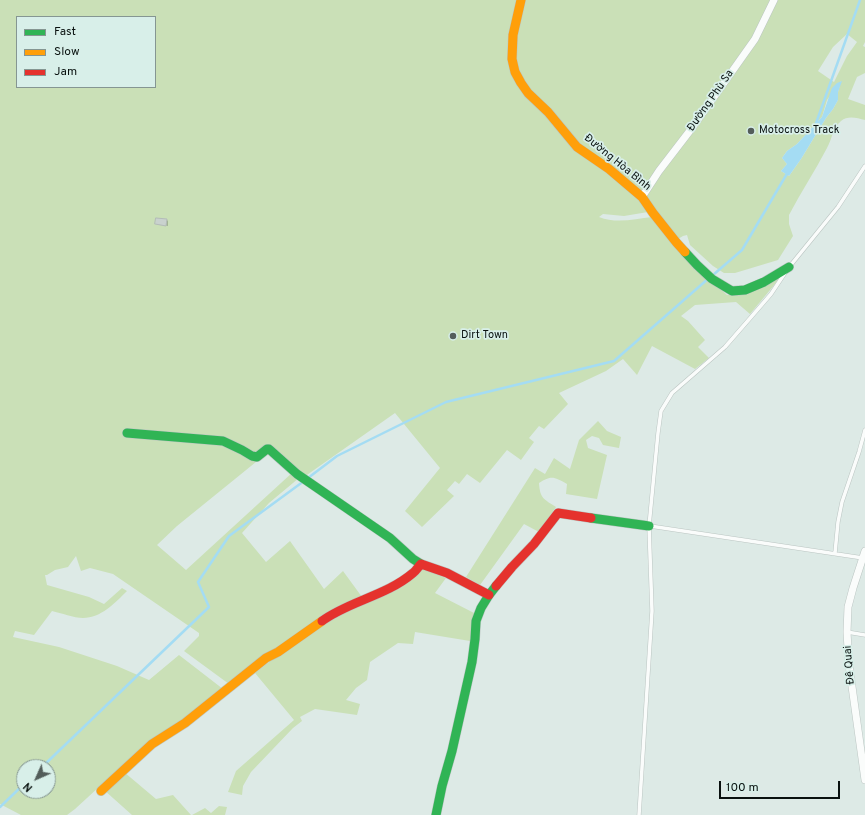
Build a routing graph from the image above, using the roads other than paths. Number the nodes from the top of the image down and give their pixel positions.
1 (521, 0) edge
2 (774, 0) edge
3 (865, 166) edge
4 (642, 198) junction
5 (790, 267) junction
6 (865, 430) edge
7 (127, 433) dead end
8 (649, 526) junction
9 (835, 554) junction
10 (864, 555) edge
11 (421, 564) junction
12 (489, 595) junction
13 (847, 632) junction
14 (865, 635) edge
15 (865, 780) edge
16 (101, 790) dead end
17 (436, 815) edge
18 (639, 815) edge

1 - 4 street, Đường Hòa Bình
2 - 4 street, Đường Phù Sa
3 - 5 lane
4 - 5 street, Đường Hòa Bình
5 - 8 lane
6 - 9 lane
7 - 11 street
8 - 9 lane
8 - 12 street
8 - 18 lane
9 - 10 lane
10 - 13 street, Đê Quai
11 - 12 street
11 - 16 street
12 - 17 street
13 - 14 lane
13 - 15 street, Đê Quai

